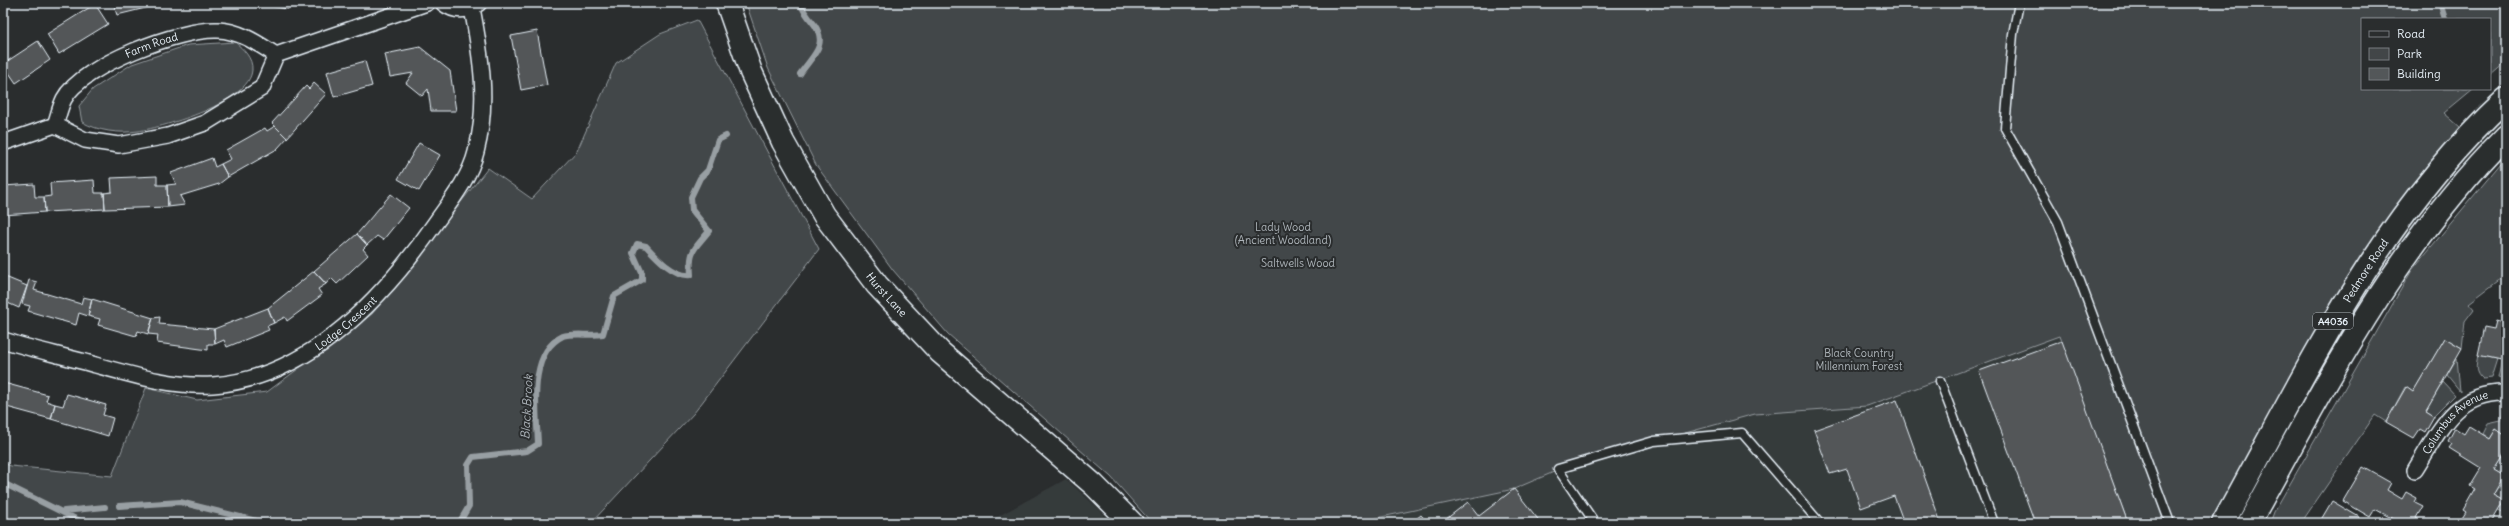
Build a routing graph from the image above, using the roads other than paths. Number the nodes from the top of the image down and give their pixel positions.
1 (427, 3) edge
2 (443, 3) edge
3 (727, 3) edge
4 (2019, 3) edge
5 (476, 5) edge
6 (276, 55) junction
7 (2506, 99) edge
8 (55, 125) junction
9 (3, 143) edge
10 (2499, 143) edge
11 (3, 340) edge
12 (1940, 381) dead end
13 (2506, 393) edge
14 (2414, 470) dead end
15 (1132, 523) edge
16 (1595, 523) edge
17 (1820, 523) edge
18 (1994, 523) edge
19 (2170, 523) edge
20 (2223, 523) edge
21 (2248, 523) edge

1 - 6 street
2 - 5 street
3 - 15 main road, Hurst Lane
4 - 19 lane
5 - 11 street, Lodge Crescent
6 - 8 street
6 - 8 street, Farm Road
7 - 20 main road, Pedmore Road / A4036
8 - 9 street
10 - 21 main road, A4036
12 - 18 lane
13 - 14 street, Columbus Avenue
16 - 17 lane

